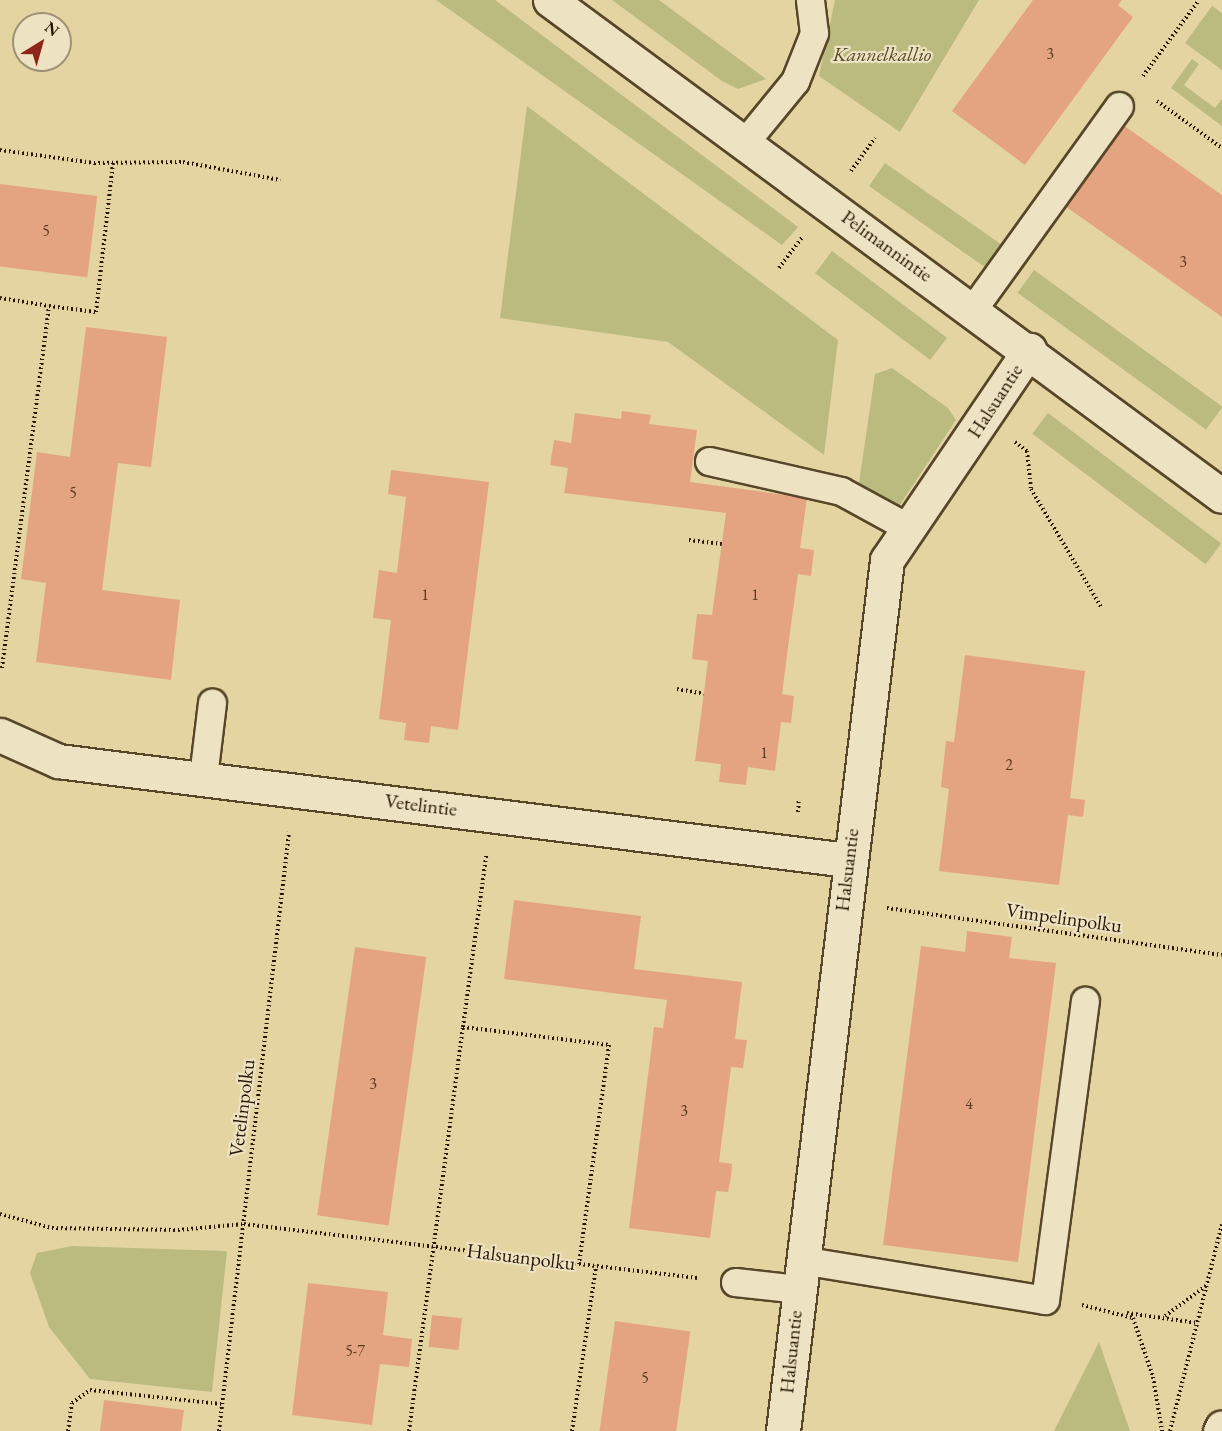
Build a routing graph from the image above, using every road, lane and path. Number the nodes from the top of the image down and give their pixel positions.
1 (550, 0) edge
2 (810, 0) edge
3 (1199, 0) edge
4 (1145, 93) dead end
5 (1127, 96) joint
6 (745, 142) junction
7 (1222, 148) edge
8 (0, 150) edge
9 (113, 163) junction
10 (280, 180) dead end
11 (0, 298) edge
12 (49, 306) junction
13 (973, 309) junction
14 (1029, 350) junction
15 (1027, 451) dead end
16 (710, 461) dead end
17 (1222, 496) edge
18 (909, 528) junction
19 (689, 540) dead end
20 (722, 544) dead end
21 (1101, 607) dead end
22 (2, 668) dead end
23 (677, 689) dead end
24 (704, 694) dead end
25 (213, 703) dead end
26 (0, 735) edge
27 (202, 777) junction
28 (294, 789) junction
29 (486, 856) dead end
30 (848, 860) junction
31 (901, 910) dead end
32 (1222, 955) edge
33 (1085, 1001) dead end
34 (463, 1027) junction
35 (0, 1214) edge
36 (244, 1224) junction
37 (1222, 1224) edge
38 (433, 1247) junction
39 (579, 1264) junction
40 (596, 1266) junction
41 (800, 1275) junction
42 (735, 1282) joint
43 (1207, 1285) junction
44 (1045, 1300) junction
45 (1126, 1313) junction
46 (1165, 1316) junction
47 (1197, 1323) junction
48 (222, 1404) junction
49 (1222, 1426) edge
50 (68, 1431) edge
51 (219, 1431) edge
52 (410, 1431) edge
53 (572, 1431) edge
54 (783, 1431) edge
55 (1162, 1431) edge
56 (1170, 1431) edge
57 (1220, 1431) edge

1 - 6 street, Pelimannintie
2 - 6 lane
3 - 5 path
4 - 7 path
5 - 13 lane
6 - 13 street, Pelimannintie
8 - 9 path
9 - 10 path
9 - 12 path
11 - 12 path
12 - 22 path
13 - 14 street, Pelimannintie
14 - 17 street, Pelimannintie
14 - 18 street, Halsuantie
15 - 21 path
16 - 18 lane
18 - 30 street, Halsuantie
19 - 20 path
23 - 24 path
25 - 27 lane
26 - 27 street, Vetelintie
27 - 28 street, Vetelintie
28 - 30 street, Vetelintie
28 - 36 path, Vetelinpolku
29 - 34 path
30 - 41 street, Halsuantie
31 - 32 path, Vimpelinpolku
33 - 44 lane
34 - 38 path
34 - 39 path
35 - 36 path, Halsuanpolku
36 - 38 path, Halsuanpolku
36 - 48 path, Vetelinpolku
37 - 43 path
38 - 39 path, Halsuanpolku
38 - 52 path
39 - 40 path, Halsuanpolku
40 - 42 path, Halsuanpolku
40 - 53 path
41 - 42 lane
41 - 44 lane
41 - 54 street, Halsuantie
43 - 46 path
43 - 47 path
44 - 45 path
45 - 46 path
45 - 55 path
46 - 47 path
47 - 56 path
48 - 50 path
48 - 51 path, Vetelinpolku
49 - 57 street

